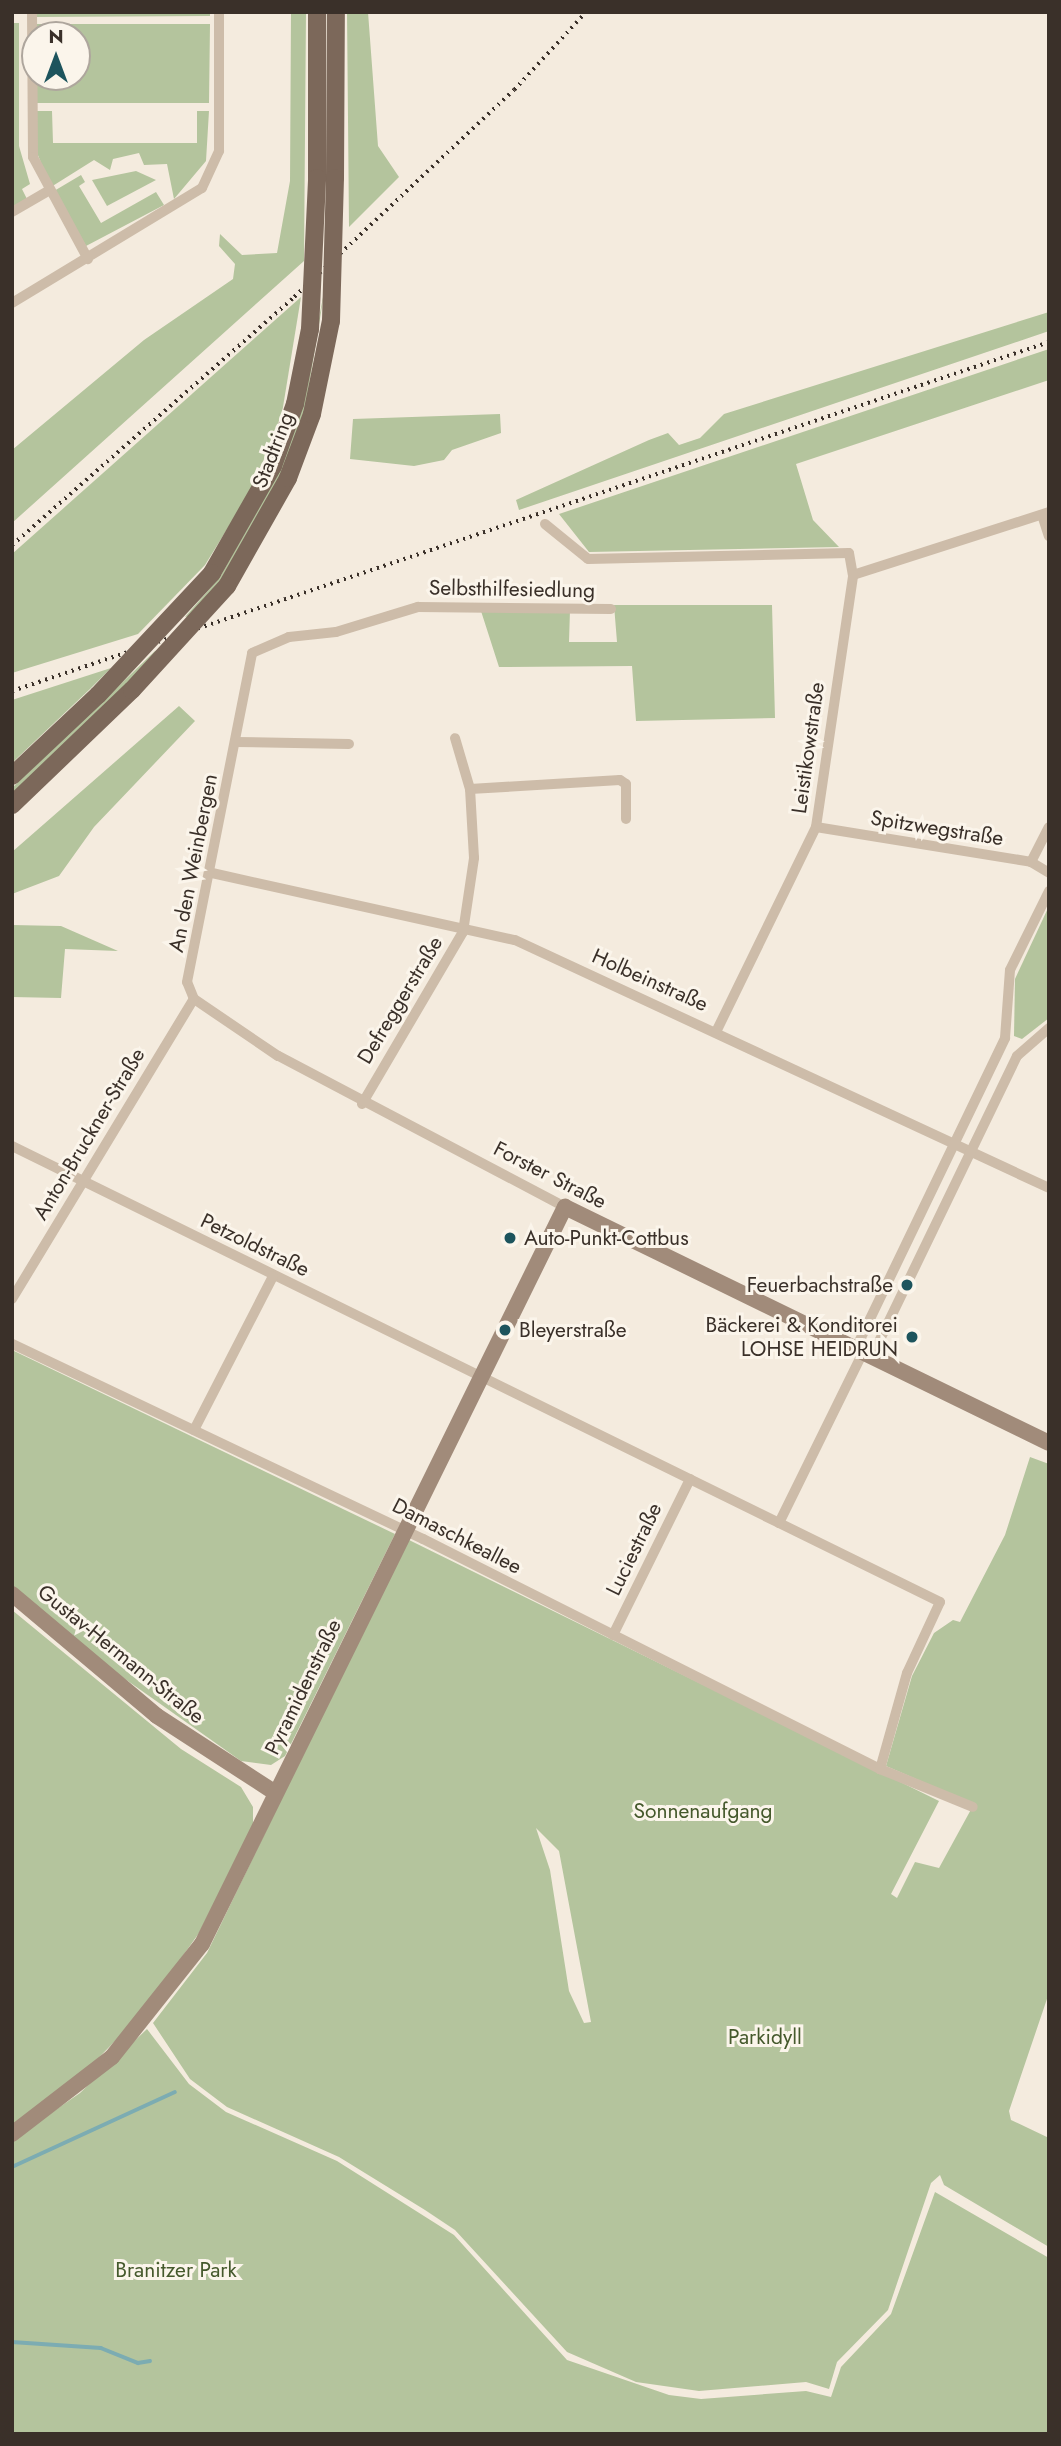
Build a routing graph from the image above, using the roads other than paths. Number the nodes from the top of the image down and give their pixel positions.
1 (32, 12) edge
2 (219, 12) edge
3 (317, 12) edge
4 (336, 12) edge
5 (326, 178) junction
6 (48, 191) junction
7 (12, 212) edge
8 (88, 259) junction
9 (12, 303) edge
10 (1045, 513) edge
11 (545, 524) dead end
12 (1049, 536) edge
13 (853, 575) junction
14 (611, 610) dead end
15 (251, 653) joint
16 (455, 737) dead end
17 (236, 741) junction
18 (349, 744) dead end
19 (12, 776) edge
20 (470, 789) junction
21 (12, 804) edge
22 (626, 819) dead end
23 (816, 827) junction
24 (1049, 827) edge
25 (1031, 862) junction
26 (212, 873) junction
27 (1049, 873) edge
28 (1049, 891) edge
29 (463, 932) junction
30 (191, 995) junction
31 (1049, 1028) edge
32 (716, 1032) junction
33 (362, 1104) junction
34 (12, 1146) edge
35 (956, 1146) junction
36 (970, 1152) junction
37 (83, 1181) junction
38 (1049, 1188) edge
39 (565, 1207) junction
40 (273, 1276) junction
41 (12, 1299) edge
42 (12, 1344) edge
43 (864, 1352) junction
44 (482, 1377) junction
45 (194, 1430) junction
46 (1049, 1443) edge
47 (690, 1479) junction
48 (779, 1523) junction
49 (404, 1530) junction
50 (12, 1594) edge
51 (612, 1635) junction
52 (880, 1769) junction
53 (274, 1793) junction
54 (973, 1807) dead end
55 (12, 2134) edge

1 - 6 street
2 - 8 street
3 - 5 main road, Stadtring
4 - 5 main road, Stadtring
5 - 19 main road, Stadtring, bridge
5 - 21 main road, Stadtring, bridge
6 - 7 street
6 - 8 street
8 - 9 street
10 - 12 street
10 - 13 street
11 - 13 street, Selbsthilfesiedlung
13 - 23 street, Leistikowstraße
14 - 15 street, Selbsthilfesiedlung
15 - 17 street, An den Weinbergen
16 - 20 street, Defreggerstraße
17 - 18 street
17 - 26 street, An den Weinbergen
20 - 22 street
20 - 29 street, Defreggerstraße
23 - 25 street, Spitzwegstraße
23 - 32 street, Leistikowstraße
24 - 25 street
25 - 27 street, Spitzwegstraße
26 - 29 street, Holbeinstraße
26 - 30 street, An den Weinbergen
28 - 35 street
29 - 32 street, Holbeinstraße
29 - 33 street, Defreggerstraße
30 - 33 street, Forster Straße
30 - 37 street, Anton-Bruckner-Straße
31 - 36 street
32 - 35 street, Holbeinstraße
33 - 39 street, Forster Straße
34 - 37 street, Petzoldstraße
35 - 36 street, Holbeinstraße
35 - 43 street
36 - 38 street, Holbeinstraße
36 - 43 street
37 - 40 street, Petzoldstraße
37 - 41 street, Anton-Bruckner-Straße
39 - 43 main road, Forster Straße
39 - 44 main road, Pyramidenstraße
40 - 44 street, Petzoldstraße
40 - 45 street
42 - 45 street, Damaschkeallee
43 - 46 main road, Forster Straße
43 - 48 street
44 - 47 street
44 - 49 main road, Pyramidenstraße
45 - 49 street, Damaschkeallee
47 - 48 street
47 - 51 street, Luciestraße
48 - 52 street
49 - 51 street, Damaschkeallee
49 - 53 main road, Pyramidenstraße
50 - 53 main road, Gustav-Hermann-Straße
51 - 52 street, Damaschkeallee
52 - 54 street, Damaschkeallee
53 - 55 main road, Pyramidenstraße

